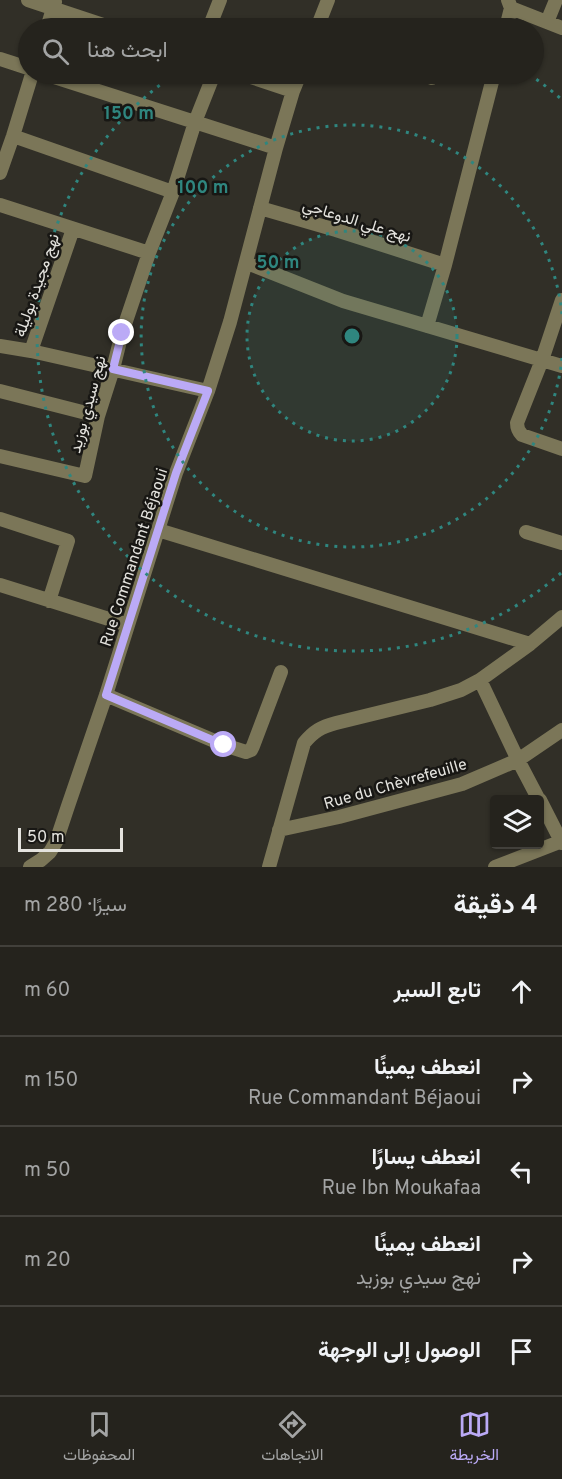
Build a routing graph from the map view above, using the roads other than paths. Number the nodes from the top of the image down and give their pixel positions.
1 (28, 0) edge
2 (220, 0) edge
3 (328, 0) edge
4 (556, 0) edge
5 (55, 4) edge
6 (509, 4) edge
7 (88, 18) edge
8 (213, 18) edge
9 (322, 18) edge
10 (539, 18) edge
11 (544, 21) edge
12 (547, 22) junction
13 (562, 28) edge
14 (0, 59) edge
15 (18, 65) edge
16 (29, 84) edge
17 (76, 84) edge
18 (210, 84) edge
19 (272, 84) edge
20 (296, 84) edge
21 (491, 84) edge
22 (293, 91) junction
23 (195, 122) junction
24 (13, 136) junction
25 (276, 148) junction
26 (0, 173) edge
27 (173, 192) junction
28 (0, 205) edge
29 (260, 208) junction
30 (73, 229) junction
31 (149, 253) junction
32 (247, 263) junction
33 (444, 265) junction
34 (562, 300) edge
35 (427, 326) junction
36 (0, 346) edge
37 (31, 351) junction
38 (543, 360) junction
39 (562, 366) edge
40 (113, 369) junction
41 (0, 391) edge
42 (208, 391) junction
43 (98, 416) junction
44 (562, 449) edge
45 (0, 456) edge
46 (1, 524) edge
47 (158, 530) junction
48 (526, 532) dead end
49 (562, 543) edge
50 (0, 585) edge
51 (49, 600) junction
52 (562, 617) edge
53 (128, 625) junction
54 (530, 644) junction
55 (281, 672) dead end
56 (480, 680) junction
57 (106, 695) junction
58 (562, 730) edge
59 (518, 760) junction
60 (536, 795) edge
61 (544, 809) edge
62 (279, 830) junction
63 (562, 842) edge
64 (30, 867) edge
65 (268, 867) edge
66 (495, 867) edge

1 - 5 street
2 - 8 street
3 - 9 street
4 - 12 street
5 - 7 street
6 - 10 street
11 - 12 street
12 - 13 street
14 - 15 street
16 - 24 street
17 - 23 street
18 - 23 street, نهج سيدي بوزيد
19 - 22 street
20 - 22 street, Rue Commandant Béjaoui
21 - 33 street
22 - 25 street, Rue Commandant Béjaoui
23 - 25 street
23 - 27 street, نهج سيدي بوزيد
24 - 26 street
24 - 27 street
25 - 29 street, Rue Commandant Béjaoui
27 - 31 street, نهج سيدي بوزيد
28 - 30 street
29 - 32 street, Rue Commandant Béjaoui
29 - 33 street, نهج علي الدوعاجي
30 - 31 street
30 - 37 street, نهج مجيدة بوليلة
31 - 40 street, نهج سيدي بوزيد
32 - 35 street
32 - 42 street, Rue Commandant Béjaoui
33 - 35 street
34 - 38 street
35 - 38 street
36 - 37 street
37 - 40 street
38 - 39 street
38 - 44 street
40 - 42 street
40 - 43 street, نهج سيدي بوزيد
41 - 43 street
42 - 47 street, Rue Commandant Béjaoui
43 - 45 street, نهج سيدي بوزيد
46 - 51 street
47 - 53 street, Rue Commandant Béjaoui
47 - 54 street
48 - 49 street
50 - 51 street
51 - 53 street
52 - 54 street
53 - 57 street, Rue Commandant Béjaoui
54 - 56 street
55 - 57 street
56 - 59 street
56 - 62 street
57 - 64 street, Rue Commandant Béjaoui
58 - 59 street, Rue du Chèvrefeuille
59 - 60 street
59 - 62 street, Rue du Chèvrefeuille
61 - 63 street
62 - 65 street
63 - 66 street

